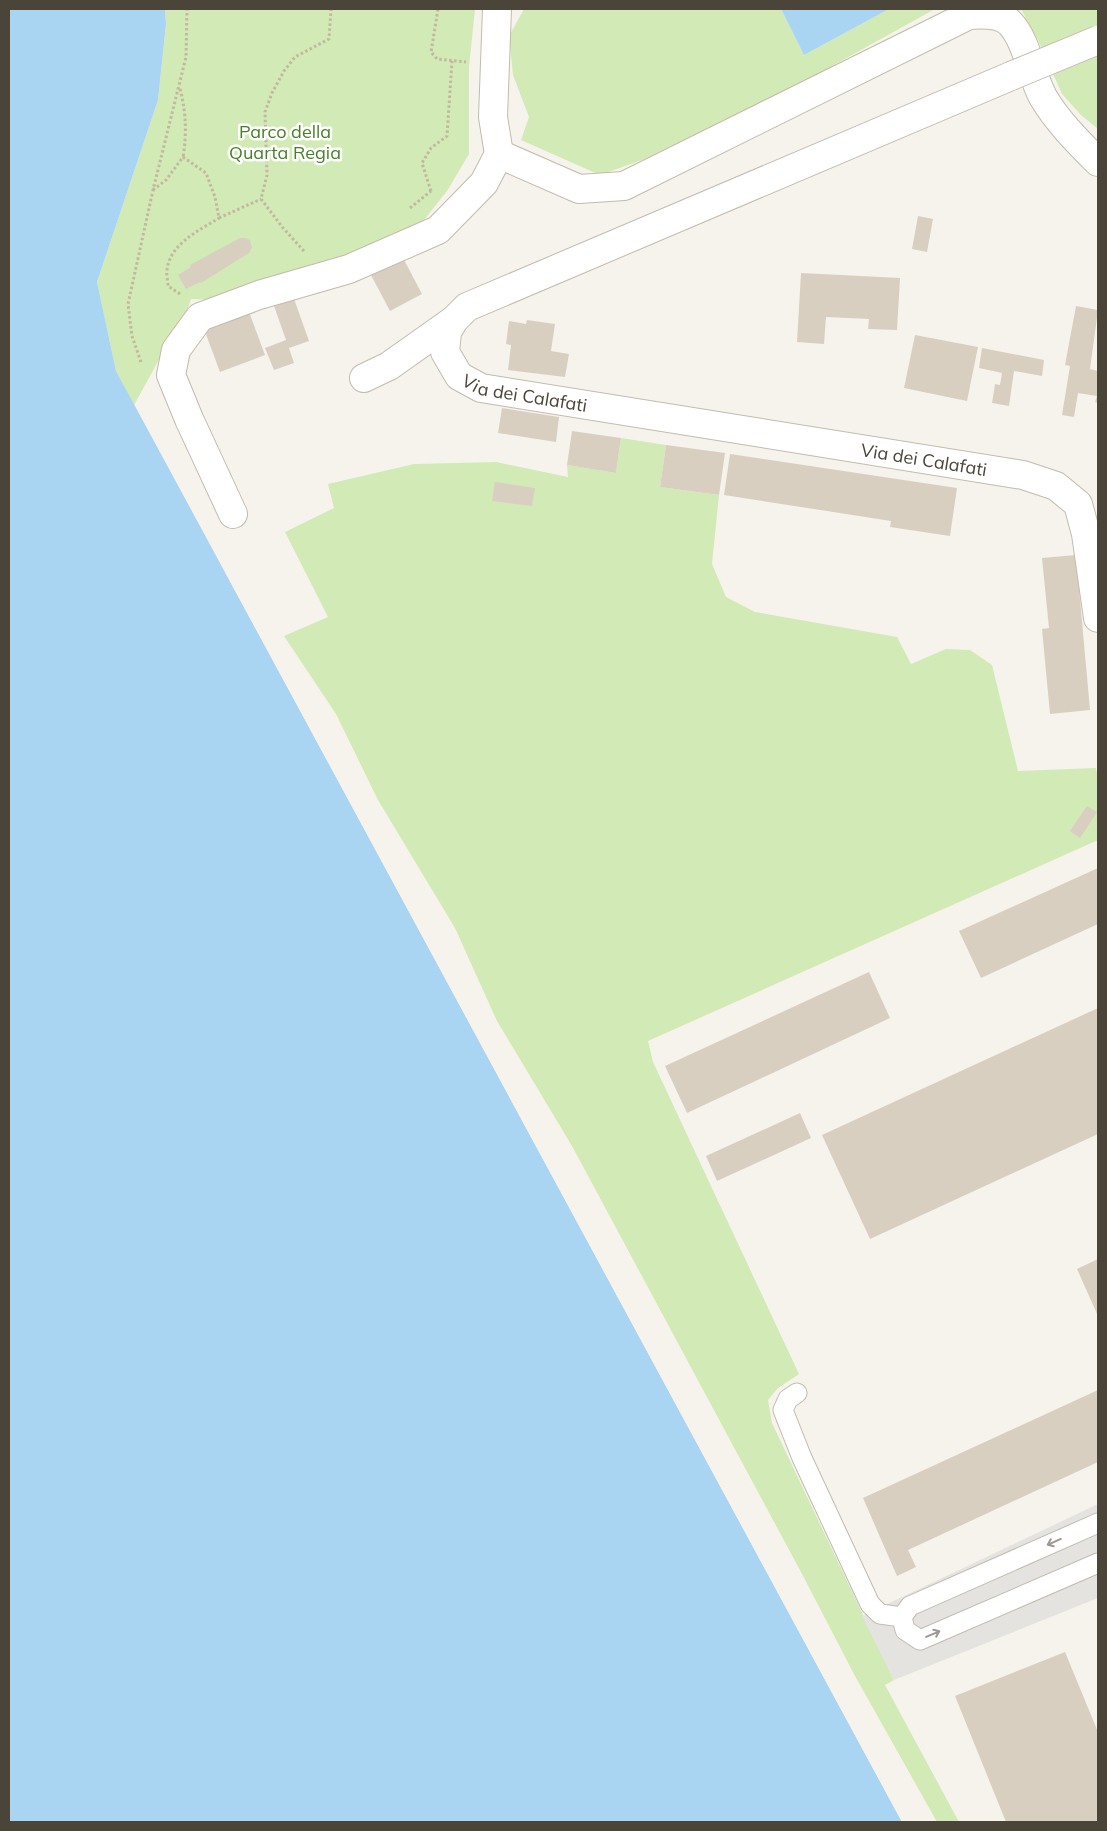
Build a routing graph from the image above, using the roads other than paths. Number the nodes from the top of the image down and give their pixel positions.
1 (497, 9) edge
2 (1098, 40) edge
3 (499, 154) junction
4 (1098, 162) edge
5 (454, 320) junction
6 (364, 378) dead end
7 (1089, 510) edge
8 (233, 514) dead end
9 (1098, 618) edge
10 (797, 1393) dead end
11 (1098, 1523) edge
12 (1098, 1563) edge
13 (902, 1617) junction

1 - 3 street
2 - 5 street, bridge
3 - 4 street
3 - 8 street
5 - 6 street
5 - 7 street, Via dei Calafati
7 - 9 street, Via dei Calafati
10 - 13 lane
11 -> 13 lane
13 -> 12 lane

